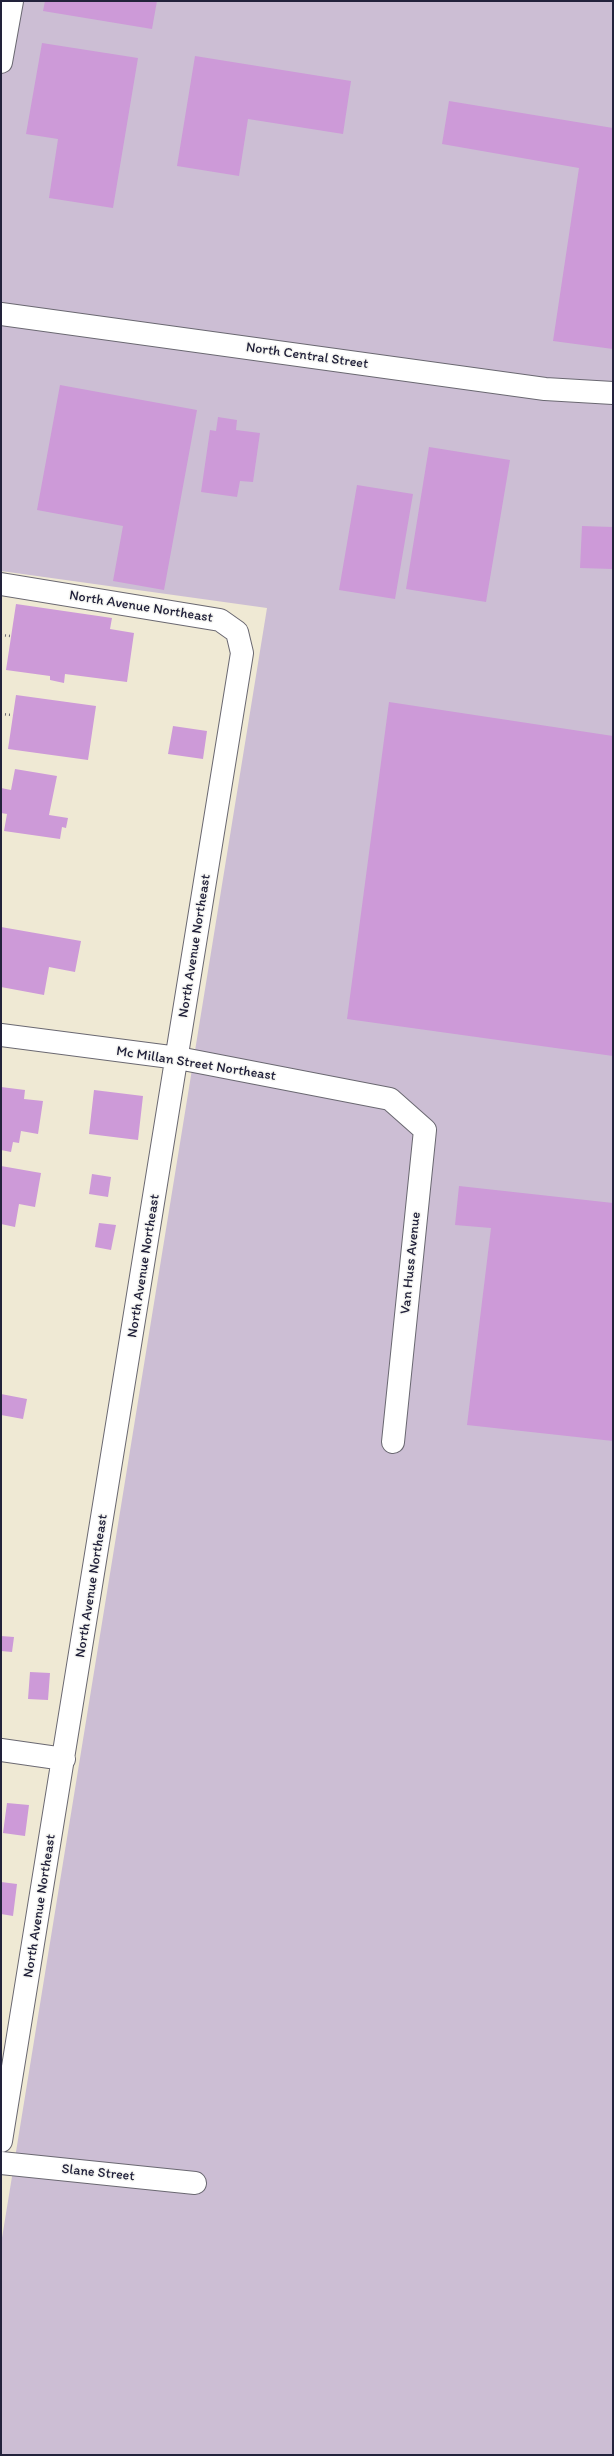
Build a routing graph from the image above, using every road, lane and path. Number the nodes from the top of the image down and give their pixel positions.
1 (12, 1) edge
2 (1, 62) edge
3 (1, 314) edge
4 (613, 393) edge
5 (1, 584) edge
6 (1, 635) edge
7 (11, 636) dead end
8 (1, 714) edge
9 (13, 715) dead end
10 (1, 1035) edge
11 (178, 1058) junction
12 (390, 1099) joint
13 (393, 1442) dead end
14 (1, 1750) edge
15 (64, 1759) junction
16 (1, 2141) edge
17 (1, 2163) edge
18 (195, 2183) dead end

1 - 2 street
3 - 4 street, North Central Street
5 - 11 street, North Avenue Northeast
6 - 7 path
8 - 9 path
10 - 11 street, Mc Millan Street Northeast
11 - 12 street, Mc Millan Street Northeast
11 - 15 street, North Avenue Northeast
12 - 13 street, Van Huss Avenue
14 - 15 street
15 - 16 street, North Avenue Northeast
17 - 18 street, Slane Street

